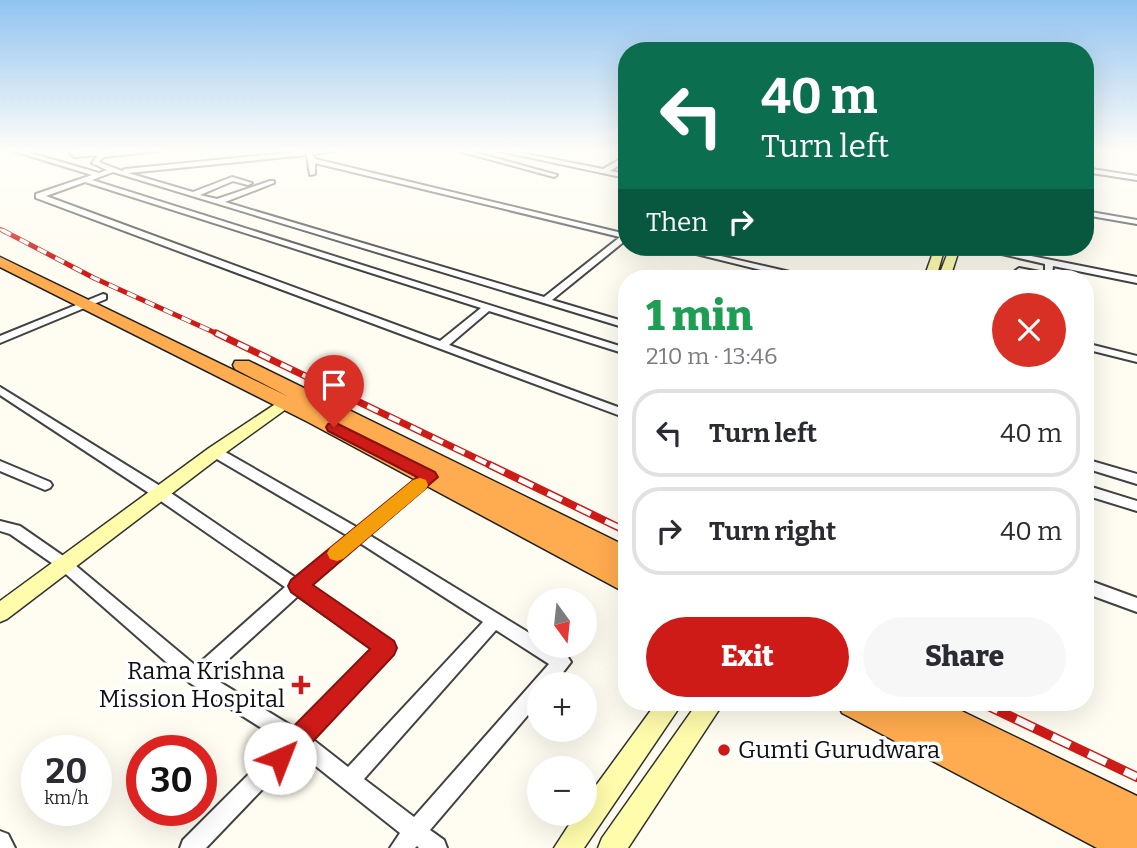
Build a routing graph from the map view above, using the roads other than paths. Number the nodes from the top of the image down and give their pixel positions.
1 (57, 190) edge
2 (115, 190) edge
3 (176, 190) edge
4 (207, 190) edge
5 (251, 190) edge
6 (443, 190) edge
7 (194, 195) junction
8 (217, 202) junction
9 (1094, 215) edge
10 (1137, 222) edge
11 (618, 234) edge
12 (618, 242) edge
13 (0, 249) edge
14 (710, 256) edge
15 (1019, 256) edge
16 (0, 261) edge
17 (1049, 262) junction
18 (769, 270) edge
19 (1049, 270) edge
20 (1088, 270) edge
21 (1094, 271) edge
22 (1137, 280) edge
23 (95, 300) junction
24 (546, 300) junction
25 (488, 307) junction
26 (618, 322) edge
27 (0, 340) edge
28 (442, 345) junction
29 (618, 348) edge
30 (1094, 348) edge
31 (1137, 359) edge
32 (0, 390) edge
33 (293, 398) junction
34 (618, 411) edge
35 (215, 452) junction
36 (0, 466) edge
37 (1094, 466) edge
38 (437, 471) junction
39 (1137, 479) edge
40 (45, 485) dead end
41 (160, 493) junction
42 (1094, 493) edge
43 (1137, 506) edge
44 (0, 526) edge
45 (358, 535) junction
46 (618, 554) edge
47 (64, 564) junction
48 (618, 577) edge
49 (298, 586) junction
50 (1094, 589) edge
51 (1137, 605) edge
52 (0, 612) edge
53 (495, 620) junction
54 (553, 672) edge
55 (196, 677) junction
56 (527, 703) edge
57 (665, 711) edge
58 (706, 711) edge
59 (870, 711) edge
60 (929, 711) edge
61 (298, 740) junction
62 (349, 780) junction
63 (1137, 815) edge
64 (415, 832) junction
65 (0, 842) edge
66 (4, 848) edge
67 (191, 848) edge
68 (401, 848) edge
69 (436, 848) edge
70 (568, 848) edge
71 (612, 848) edge
72 (1134, 848) edge

1 - 28 street
2 - 25 street
3 - 7 street
4 - 7 street
5 - 8 street
6 - 11 street
7 - 8 street
8 - 24 street
9 - 10 street
12 - 24 street
13 - 23 highway
14 - 18 street
15 - 17 street
16 - 23 highway
17 - 19 street
17 - 20 street
21 - 22 street
23 - 27 street
23 - 33 highway
24 - 26 street
25 - 28 street
25 - 29 street
28 - 34 street
30 - 31 street
32 - 41 street
33 - 35 street
33 - 38 highway
35 - 41 street
35 - 45 street
36 - 40 street
37 - 39 street
38 - 45 street
38 - 46 highway
38 - 48 highway
41 - 47 street
41 - 49 street
42 - 43 street
44 - 47 street
45 - 49 street
45 - 53 street
47 - 52 street
47 - 55 street
49 - 55 street
49 - 61 street
50 - 51 street
53 - 54 street
53 - 62 street
55 - 61 street
56 - 64 street
57 - 70 street
58 - 71 street
59 - 72 highway
60 - 63 highway
61 - 62 street
61 - 67 street
62 - 64 street
64 - 68 street
64 - 69 street
65 - 66 street

